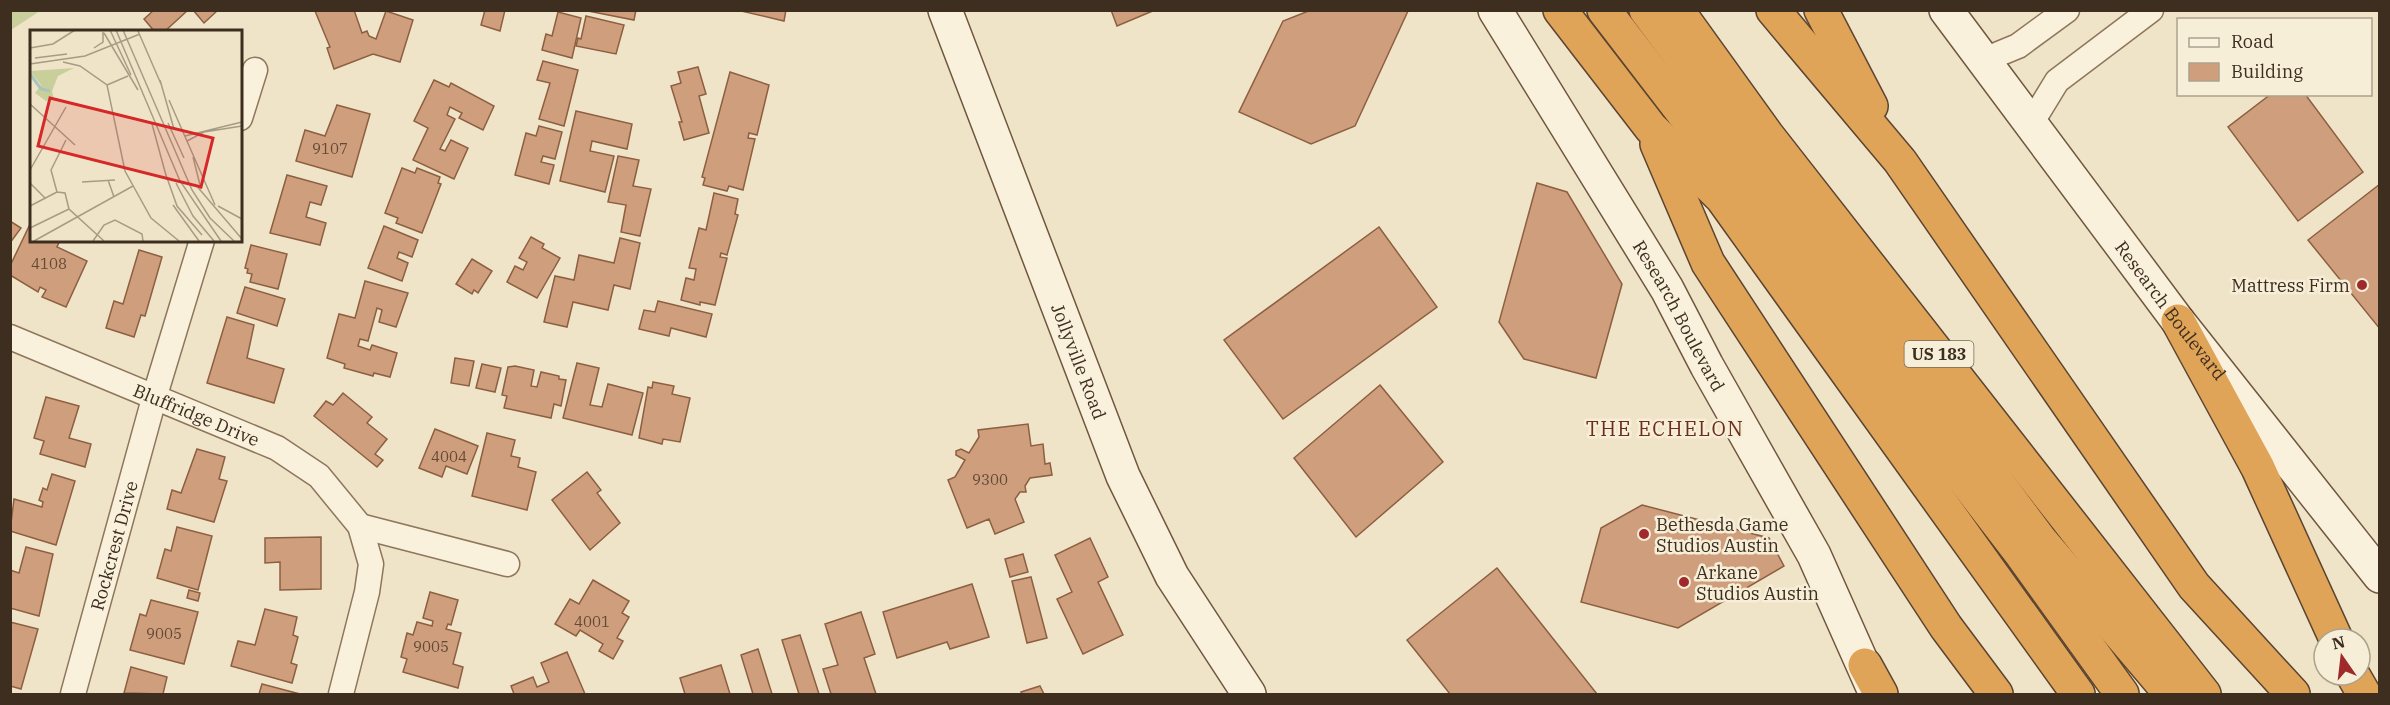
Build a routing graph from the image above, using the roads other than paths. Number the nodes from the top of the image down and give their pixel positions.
1 (945, 10) edge
2 (1495, 10) edge
3 (1560, 10) edge
4 (1604, 10) edge
5 (1646, 10) edge
6 (1677, 10) edge
7 (1773, 10) edge
8 (1821, 10) edge
9 (1946, 10) edge
10 (2067, 10) edge
11 (2151, 10) edge
12 (1984, 60) junction
13 (255, 70) dead end
14 (242, 112) edge
15 (2032, 122) junction
16 (1651, 128) junction
17 (1900, 161) junction
18 (201, 242) edge
19 (2178, 321) junction
20 (10, 337) edge
21 (155, 395) junction
22 (360, 525) junction
23 (2031, 548) junction
24 (507, 564) dead end
25 (2379, 576) edge
26 (2331, 627) edge
27 (1870, 680) edge
28 (73, 694) edge
29 (341, 694) edge
30 (1249, 694) edge
31 (1881, 694) edge
32 (1996, 694) edge
33 (2078, 694) edge
34 (2122, 694) edge
35 (2138, 694) edge
36 (2171, 694) edge
37 (2191, 694) edge
38 (2204, 694) edge
39 (2293, 694) edge

1 - 30 main road, Jollyville Road
2 - 27 main road, Research Boulevard
3 - 16 highway
4 - 23 highway
5 - 23 highway
6 - 38 highway, US 183
7 - 17 highway
8 - 17 highway
9 - 12 main road, Research Boulevard
10 - 12 street
11 - 15 street
12 - 15 main road, Research Boulevard
13 - 14 street
15 - 19 main road, Research Boulevard
16 - 32 highway
16 - 33 highway
17 - 39 highway
18 - 21 street, Rockcrest Drive
19 - 25 main road, Research Boulevard
19 - 26 highway
20 - 21 street, Bluffridge Drive
21 - 22 street, Bluffridge Drive
21 - 28 street, Rockcrest Drive
22 - 24 street
22 - 29 street
23 - 34 highway
23 - 35 highway
23 - 36 highway
23 - 37 highway
27 - 31 highway

